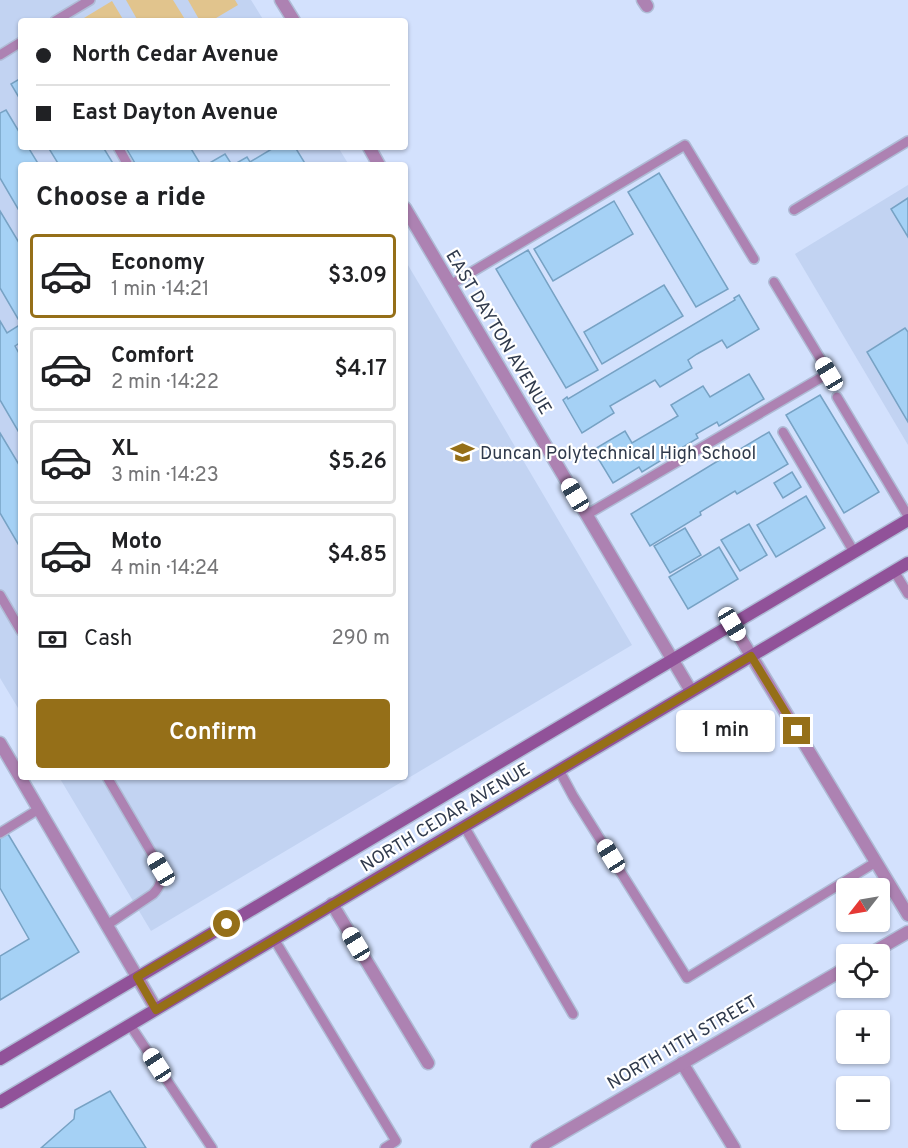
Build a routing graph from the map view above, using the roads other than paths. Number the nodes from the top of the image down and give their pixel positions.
1 (281, 0) edge
2 (85, 1) edge
3 (60, 18) edge
4 (292, 18) edge
5 (18, 44) edge
6 (0, 55) edge
7 (908, 141) edge
8 (794, 210) dead end
9 (408, 213) edge
10 (754, 258) dead end
11 (774, 282) dead end
12 (450, 285) junction
13 (837, 397) dead end
14 (783, 432) dead end
15 (586, 515) junction
16 (908, 518) edge
17 (854, 552) junction
18 (908, 563) edge
19 (894, 571) junction
20 (908, 594) edge
21 (0, 595) edge
22 (732, 624) junction
23 (18, 626) edge
24 (751, 656) junction
25 (672, 660) junction
26 (691, 691) junction
27 (0, 742) edge
28 (559, 770) junction
29 (18, 773) edge
30 (22, 780) edge
31 (109, 780) edge
32 (39, 809) junction
33 (464, 826) junction
34 (0, 833) edge
35 (876, 862) junction
36 (332, 904) junction
37 (908, 915) edge
38 (107, 925) junction
39 (908, 932) edge
40 (274, 939) junction
41 (887, 944) edge
42 (836, 974) edge
43 (137, 977) junction
44 (156, 1010) junction
45 (573, 1014) dead end
46 (130, 1025) junction
47 (0, 1059) edge
48 (428, 1062) dead end
49 (682, 1063) junction
50 (0, 1102) edge
51 (212, 1148) edge
52 (385, 1148) edge
53 (537, 1148) edge
54 (734, 1148) edge

1 - 4 street
2 - 3 lane
5 - 6 lane
7 - 8 lane
9 - 12 street, EAST DAYTON AVENUE
10 - 12 lane
11 - 15 lane
12 - 15 street, EAST DAYTON AVENUE
13 - 16 lane
14 - 17 lane
15 - 25 street, EAST DAYTON AVENUE
16 - 17 main road, NORTH CEDAR AVENUE
17 - 22 main road, NORTH CEDAR AVENUE
18 - 19 main road, NORTH CEDAR AVENUE
19 - 20 lane
19 - 24 main road, NORTH CEDAR AVENUE
21 - 23 lane
22 - 24 street
22 - 25 main road, NORTH CEDAR AVENUE
24 - 26 main road, NORTH CEDAR AVENUE
24 - 35 street
25 - 26 street, EAST DAYTON AVENUE
25 - 43 main road, NORTH CEDAR AVENUE
26 - 28 main road, NORTH CEDAR AVENUE
27 - 29 street
28 - 33 main road, NORTH CEDAR AVENUE
28 - 35 lane
30 - 32 street
31 - 38 lane
32 - 34 lane
32 - 38 street
33 - 36 main road, NORTH CEDAR AVENUE
33 - 45 lane
35 - 37 street
36 - 40 main road, NORTH CEDAR AVENUE
36 - 48 street
38 - 43 street
39 - 41 street
40 - 44 main road, NORTH CEDAR AVENUE
40 - 52 lane
42 - 49 street, NORTH 11TH STREET
43 - 44 street
43 - 47 main road, NORTH CEDAR AVENUE
44 - 46 main road, NORTH CEDAR AVENUE
46 - 50 main road, NORTH CEDAR AVENUE
46 - 51 lane
49 - 53 street, NORTH 11TH STREET
49 - 54 street

